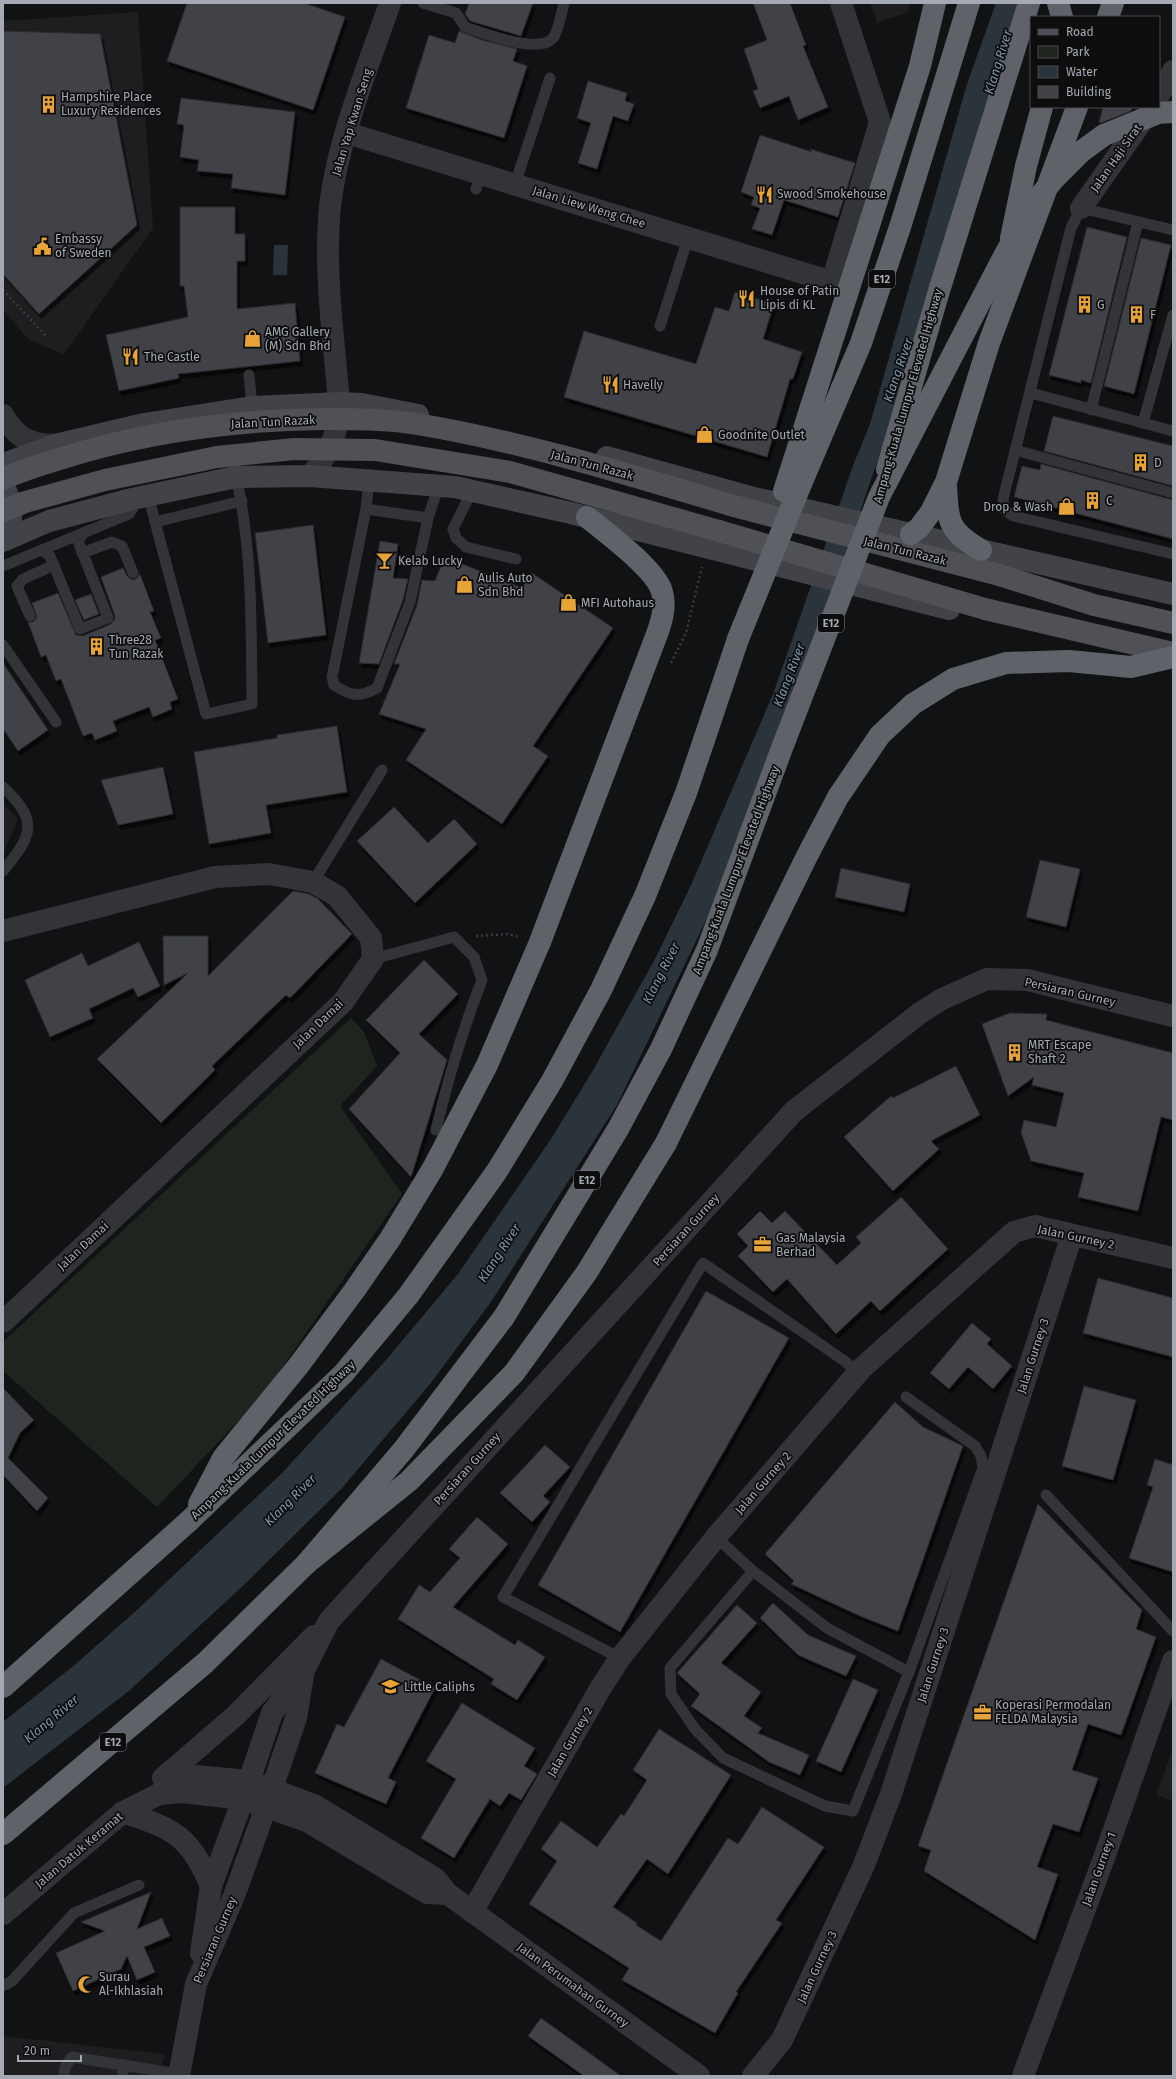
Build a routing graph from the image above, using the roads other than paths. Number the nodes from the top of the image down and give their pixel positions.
1 (390, 3) edge
2 (423, 3) edge
3 (564, 3) edge
4 (841, 3) edge
5 (935, 3) edge
6 (969, 3) edge
7 (1029, 3) edge
8 (1058, 3) edge
9 (1072, 3) edge
10 (1113, 3) edge
11 (1062, 16) edge
12 (1068, 16) edge
13 (1108, 16) edge
14 (1173, 71) edge
15 (550, 78) dead end
16 (1160, 93) edge
17 (1042, 108) edge
18 (1077, 108) edge
19 (1150, 108) edge
20 (1173, 112) edge
21 (347, 133) junction
22 (515, 184) junction
23 (1080, 208) junction
24 (1138, 222) junction
25 (1173, 230) edge
26 (688, 238) junction
27 (1173, 315) edge
28 (660, 326) dead end
29 (989, 343) junction
30 (248, 375) dead end
31 (1031, 393) junction
32 (339, 403) junction
33 (252, 407) junction
34 (1091, 410) junction
35 (3, 415) edge
36 (1143, 423) junction
37 (1173, 431) edge
38 (55, 445) junction
39 (1015, 450) junction
40 (3, 464) edge
41 (310, 476) junction
42 (236, 478) junction
43 (3, 479) edge
44 (369, 480) junction
45 (946, 482) junction
46 (439, 485) junction
47 (3, 486) edge
48 (472, 491) junction
49 (1173, 493) edge
50 (140, 497) junction
51 (879, 497) junction
52 (242, 501) junction
53 (366, 509) junction
54 (3, 511) edge
55 (587, 517) junction
56 (428, 518) junction
57 (155, 522) junction
58 (83, 533) junction
59 (911, 534) junction
60 (4, 541) edge
61 (42, 550) junction
62 (981, 550) junction
63 (82, 553) junction
64 (1173, 554) edge
65 (516, 559) dead end
66 (54, 565) junction
67 (3, 566) edge
68 (133, 573) dead end
69 (1173, 594) edge
70 (30, 616) dead end
71 (1173, 623) edge
72 (738, 639) junction
73 (3, 645) edge
74 (1173, 653) edge
75 (1173, 657) edge
76 (1173, 664) edge
77 (56, 722) dead end
78 (382, 770) dead end
79 (3, 787) edge
80 (3, 871) edge
81 (313, 882) junction
82 (3, 931) edge
83 (373, 959) junction
84 (1173, 1016) edge
85 (436, 1130) dead end
86 (1072, 1235) junction
87 (1173, 1258) edge
88 (3, 1322) edge
89 (857, 1372) junction
90 (906, 1396) dead end
91 (1046, 1495) dead end
92 (189, 1521) junction
93 (716, 1537) junction
94 (307, 1562) junction
95 (753, 1571) junction
96 (329, 1621) junction
97 (1173, 1631) edge
98 (620, 1658) junction
99 (1173, 1661) edge
100 (303, 1672) junction
101 (909, 1672) junction
102 (3, 1687) edge
103 (246, 1790) junction
104 (269, 1798) junction
105 (122, 1812) junction
106 (3, 1834) edge
107 (139, 1885) dead end
108 (211, 1886) junction
109 (472, 1912) junction
110 (3, 1914) edge
111 (196, 1984) junction
112 (3, 1986) edge
113 (123, 2071) edge
114 (179, 2075) edge
115 (64, 2076) edge
116 (699, 2076) edge
117 (753, 2076) edge
118 (1023, 2076) edge

1 - 21 street, Jalan Yap Kwan Seng
2 - 3 lane
4 - 26 street, Jalan Liew Weng Chee
5 - 72 highway, bridge
6 - 72 highway, Ampang-Kuala Lumpur Elevated Highway / E12, bridge
7 - 51 highway, Ampang-Kuala Lumpur Elevated Highway / E12, bridge
8 - 11 highway
9 - 12 highway
10 - 13 highway
14 - 16 street
15 - 22 lane
17 - 29 highway, bridge
18 - 29 highway, bridge
19 - 23 street, Jalan Haji Sirat
20 - 51 highway, bridge
21 - 22 street, Jalan Liew Weng Chee
21 - 32 street, Jalan Yap Kwan Seng
22 - 26 street, Jalan Liew Weng Chee
23 - 24 lane
23 - 31 lane
24 - 25 lane
24 - 34 lane
26 - 28 lane
27 - 36 lane
29 - 45 highway
30 - 33 lane
31 - 34 lane
31 - 39 lane
32 - 33 main road, Jalan Tun Razak
32 - 41 street, Jalan Yap Kwan Seng
32 - 59 main road, Jalan Tun Razak, bridge
33 - 38 main road, Jalan Tun Razak
34 - 36 lane
35 - 38 street
36 - 37 lane
38 - 40 main road, Jalan Tun Razak
39 - 49 lane
39 - 64 lane
41 - 42 main road
41 - 44 main road
42 - 50 main road
42 - 52 lane
43 - 71 main road, Jalan Tun Razak, bridge
44 - 46 main road
44 - 53 lane
45 - 59 highway
45 - 62 highway
46 - 48 main road
46 - 56 lane
47 - 60 main road
48 - 55 main road
48 - 65 lane
50 - 57 lane
50 - 58 lane
50 - 60 main road
51 - 94 highway, Ampang-Kuala Lumpur Elevated Highway / E12, bridge
52 - 57 lane
52 - 57 lane
53 - 56 lane
53 - 56 lane
54 - 74 main road, bridge
55 - 76 main road, bridge
55 - 92 highway, bridge
58 - 61 lane
58 - 63 lane
59 - 62 main road, Jalan Tun Razak
61 - 66 lane
61 - 67 lane
62 - 69 main road, Jalan Tun Razak
63 - 66 lane
63 - 68 lane
66 - 70 lane
72 - 92 highway, Ampang-Kuala Lumpur Elevated Highway / E12, bridge
73 - 77 lane
75 - 94 highway, bridge
78 - 81 lane
79 - 80 lane
81 - 82 street
81 - 83 street
83 - 85 lane
83 - 88 street, Jalan Damai
84 - 96 street, Persiaran Gurney
86 - 87 street, Jalan Gurney 2
86 - 89 street, Jalan Gurney 2
86 - 117 street, Jalan Gurney 3
89 - 93 street, Jalan Gurney 2
89 - 98 lane
90 - 101 lane
91 - 97 lane
92 - 102 highway, Ampang-Kuala Lumpur Elevated Highway / E12
93 - 95 lane
93 - 98 street, Jalan Gurney 2
94 - 106 highway, Ampang-Kuala Lumpur Elevated Highway / E12
95 - 101 lane
95 - 101 lane
96 - 100 street, Persiaran Gurney
96 - 105 street
98 - 109 street, Jalan Gurney 2
99 - 118 street, Jalan Gurney 1
100 - 103 street, Persiaran Gurney
100 - 104 street, Persiaran Gurney
103 - 104 street, Jalan Datuk Keramat
103 - 105 street, Jalan Datuk Keramat
103 - 108 street, Persiaran Gurney
104 - 109 street, Jalan Perumahan Gurney
104 - 111 street, Persiaran Gurney
105 - 108 street
105 - 110 street, Jalan Datuk Keramat
107 - 112 lane
108 - 111 street, Persiaran Gurney
109 - 116 street, Jalan Perumahan Gurney
111 - 114 street, Persiaran Gurney
113 - 114 lane
113 - 115 lane

